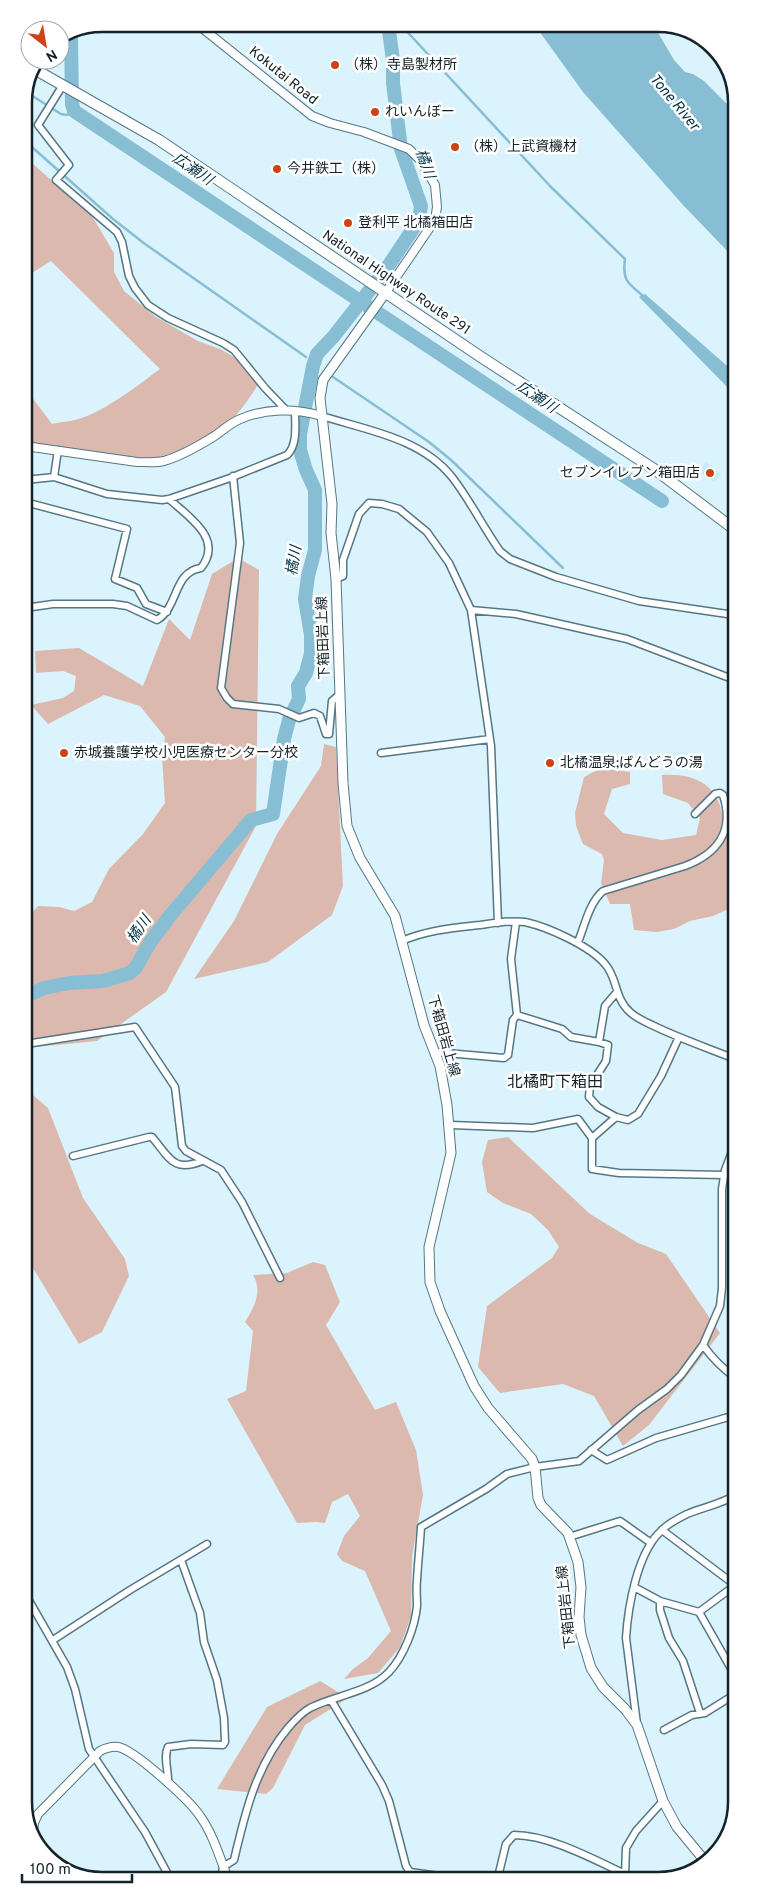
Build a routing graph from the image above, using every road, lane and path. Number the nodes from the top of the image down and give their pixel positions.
1 (208, 33) edge
2 (40, 72) edge
3 (64, 86) junction
4 (382, 290) junction
5 (286, 410) junction
6 (297, 411) junction
7 (322, 416) junction
8 (33, 447) edge
9 (58, 450) junction
10 (54, 476) junction
11 (233, 476) junction
12 (33, 479) edge
13 (169, 499) junction
14 (33, 504) edge
15 (728, 524) edge
16 (336, 579) junction
17 (33, 607) edge
18 (471, 610) junction
19 (167, 612) junction
20 (728, 614) edge
21 (728, 677) edge
22 (340, 695) junction
23 (490, 739) junction
24 (381, 753) dead end
25 (695, 814) dead end
26 (516, 922) junction
27 (498, 923) junction
28 (402, 941) junction
29 (578, 942) junction
30 (617, 992) junction
31 (517, 1015) junction
32 (679, 1037) junction
33 (599, 1042) junction
34 (33, 1043) edge
35 (435, 1052) junction
36 (728, 1056) edge
37 (616, 1117) junction
38 (451, 1125) dead end
39 (592, 1138) junction
40 (73, 1156) dead end
41 (202, 1161) junction
42 (728, 1164) edge
43 (724, 1175) junction
44 (280, 1278) dead end
45 (703, 1344) junction
46 (728, 1372) edge
47 (728, 1417) edge
48 (591, 1450) junction
49 (535, 1467) junction
50 (728, 1497) edge
51 (662, 1530) junction
52 (569, 1537) junction
53 (651, 1543) junction
54 (207, 1544) dead end
55 (181, 1560) junction
56 (728, 1578) edge
57 (634, 1587) junction
58 (728, 1590) edge
59 (660, 1601) junction
60 (33, 1607) edge
61 (699, 1612) junction
62 (53, 1640) junction
63 (728, 1663) edge
64 (728, 1698) edge
65 (331, 1700) junction
66 (700, 1713) junction
67 (637, 1725) junction
68 (664, 1730) dead end
69 (94, 1757) junction
70 (168, 1784) junction
71 (663, 1801) junction
72 (35, 1820) edge
73 (702, 1857) edge
74 (223, 1867) junction
75 (166, 1871) edge
76 (222, 1871) edge
77 (225, 1871) edge
78 (410, 1872) edge
79 (499, 1872) edge
80 (619, 1872) edge
81 (625, 1872) edge

1 - 4 street, Kokutai Road
2 - 3 highway, National Highway Route 291
3 - 4 highway, National Highway Route 291
3 - 5 street
4 - 7 main road, 下箱田岩上線
4 - 15 highway, National Highway Route 291
5 - 6 street
5 - 9 street
6 - 7 street
6 - 11 street
7 - 16 main road, 下箱田岩上線
7 - 20 street
8 - 9 street
9 - 10 street
10 - 12 street
10 - 13 street
11 - 13 street
11 - 22 street
13 - 19 street
14 - 19 street
16 - 18 street
16 - 22 main road, 下箱田岩上線
17 - 19 street
18 - 21 street
18 - 23 street
22 - 28 main road, 下箱田岩上線
23 - 24 street
23 - 27 street
25 - 29 street
26 - 27 street
26 - 29 street
26 - 31 street
27 - 28 street
28 - 35 main road, 下箱田岩上線
29 - 30 street
30 - 32 street
30 - 33 street
31 - 33 street
31 - 35 street
32 - 36 street
32 - 37 street
33 - 37 street
34 - 41 street
35 - 49 main road, 下箱田岩上線
37 - 39 street
38 - 39 street
39 - 43 street
40 - 41 street
41 - 44 street
42 - 43 street
43 - 45 street
45 - 46 street
45 - 48 street
47 - 48 street
48 - 49 street
49 - 52 main road, 下箱田岩上線
49 - 65 street
50 - 51 street
51 - 53 street
51 - 56 street
52 - 53 street
52 - 67 main road, 下箱田岩上線
53 - 57 street
54 - 55 street
55 - 62 street
55 - 70 street
57 - 59 street
57 - 67 street
58 - 61 street
59 - 61 street
59 - 66 street
60 - 62 street
61 - 63 street
62 - 69 street
64 - 66 street
65 - 74 street
65 - 78 street
66 - 68 street
67 - 71 main road, 下箱田岩上線
69 - 70 street
69 - 72 street
69 - 75 street
70 - 74 street
71 - 73 main road, 下箱田岩上線
71 - 81 street
74 - 76 street
74 - 77 street
79 - 80 street

